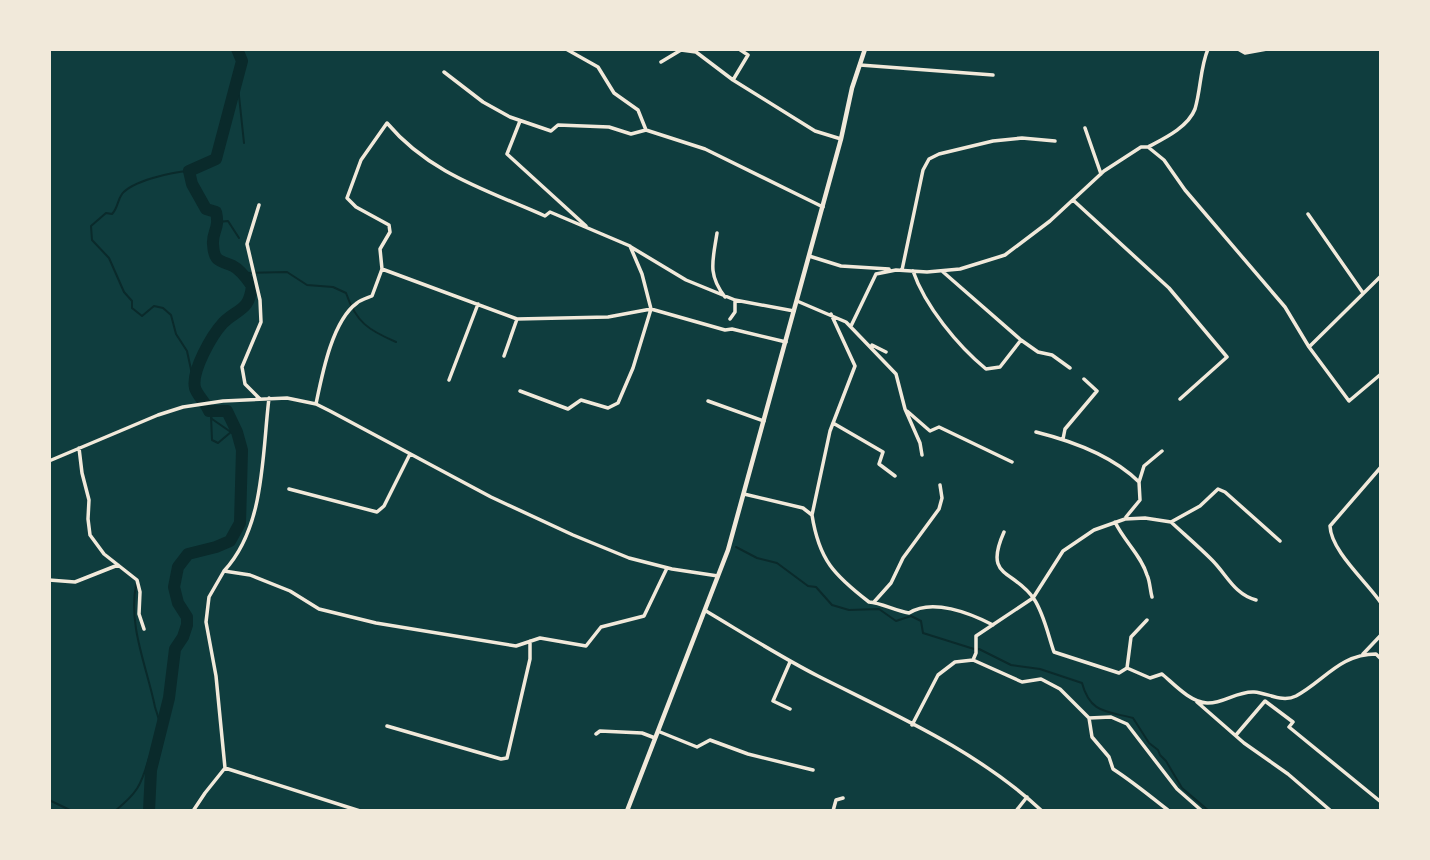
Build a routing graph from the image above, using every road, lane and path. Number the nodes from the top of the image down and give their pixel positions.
1 (566, 49) edge
2 (739, 49) edge
3 (865, 49) edge
4 (1208, 49) edge
5 (1238, 49) edge
6 (1267, 49) edge
7 (662, 62) dead end
8 (860, 65) junction
9 (444, 72) dead end
10 (993, 75) dead end
11 (733, 80) junction
12 (520, 121) junction
13 (1085, 128) dead end
14 (646, 130) junction
15 (841, 139) junction
16 (1055, 141) dead end
17 (1148, 146) junction
18 (1101, 174) junction
19 (1073, 200) junction
20 (259, 205) dead end
21 (822, 208) junction
22 (1308, 214) dead end
23 (587, 228) junction
24 (716, 233) dead end
25 (630, 246) junction
26 (809, 256) junction
27 (382, 269) junction
28 (895, 270) junction
29 (902, 270) junction
30 (913, 271) junction
31 (942, 271) junction
32 (1381, 276) edge
33 (1363, 293) junction
34 (727, 298) junction
35 (735, 300) junction
36 (797, 301) junction
37 (478, 304) junction
38 (650, 309) junction
39 (794, 311) junction
40 (831, 314) junction
41 (517, 319) junction
42 (730, 319) dead end
43 (851, 326) junction
44 (865, 339) junction
45 (1021, 340) junction
46 (786, 342) junction
47 (1309, 347) junction
48 (886, 352) dead end
49 (504, 356) dead end
50 (1070, 368) dead end
51 (1381, 374) edge
52 (1084, 379) dead end
53 (449, 380) dead end
54 (520, 391) dead end
55 (259, 398) junction
56 (269, 398) junction
57 (1180, 398) dead end
58 (708, 401) dead end
59 (316, 404) junction
60 (905, 409) junction
61 (764, 421) junction
62 (833, 423) junction
63 (1036, 432) dead end
64 (1063, 439) junction
65 (79, 449) junction
66 (1162, 451) dead end
67 (410, 454) junction
68 (922, 455) dead end
69 (49, 461) edge
70 (1012, 462) dead end
71 (1381, 467) edge
72 (895, 476) dead end
73 (1139, 482) junction
74 (940, 485) dead end
75 (289, 489) dead end
76 (744, 494) junction
77 (812, 515) junction
78 (1125, 519) junction
79 (1115, 522) junction
80 (1171, 522) junction
81 (1004, 532) dead end
82 (1280, 541) dead end
83 (118, 565) junction
84 (667, 568) junction
85 (224, 571) junction
86 (718, 576) junction
87 (49, 580) edge
88 (1152, 597) dead end
89 (1033, 598) junction
90 (1256, 600) dead end
91 (874, 602) junction
92 (1381, 603) edge
93 (706, 611) junction
94 (1147, 620) dead end
95 (993, 625) junction
96 (144, 629) dead end
97 (1381, 635) edge
98 (530, 641) junction
99 (1363, 654) junction
100 (1381, 659) edge
101 (973, 660) junction
102 (790, 662) junction
103 (1127, 668) junction
104 (1193, 699) junction
105 (790, 709) dead end
106 (1088, 718) junction
107 (912, 725) junction
108 (387, 726) dead end
109 (660, 732) junction
110 (596, 734) dead end
111 (1236, 734) junction
112 (657, 739) junction
113 (225, 768) junction
114 (813, 770) dead end
115 (1027, 797) junction
116 (843, 798) dead end
117 (1381, 802) edge
118 (193, 811) edge
119 (360, 811) edge
120 (628, 811) edge
121 (832, 811) edge
122 (1016, 811) edge
123 (1042, 811) edge
124 (1169, 811) edge
125 (1202, 811) edge
126 (1331, 811) edge

1 - 14 street
2 - 11 street
3 - 8 main road
4 - 17 street
5 - 6 street
7 - 11 street
8 - 10 street
8 - 15 main road
9 - 12 street
11 - 15 street
12 - 14 street
12 - 23 street
13 - 18 street
14 - 21 street
15 - 21 main road
16 - 29 street
17 - 18 street
17 - 47 street
18 - 19 street
19 - 31 street
19 - 57 street
20 - 55 street
21 - 26 main road
22 - 33 street
23 - 25 street
23 - 27 street
24 - 34 street
25 - 34 street
25 - 38 street
26 - 28 street
26 - 36 main road
27 - 37 street
27 - 59 street
28 - 29 street
28 - 43 street
29 - 30 street
30 - 31 street
30 - 45 street
31 - 45 street
32 - 33 street
33 - 47 street
34 - 35 street
35 - 39 street
35 - 42 street
36 - 39 main road
36 - 40 street
37 - 41 street
37 - 53 street
38 - 41 street
38 - 46 street
38 - 54 street
39 - 46 main road
40 - 43 street
40 - 62 street
41 - 49 street
43 - 44 street
44 - 48 street
44 - 60 street
45 - 50 street
46 - 61 main road
47 - 51 street
52 - 64 street
55 - 56 street
55 - 65 street
56 - 59 street
56 - 85 street
58 - 61 street
59 - 67 street
60 - 68 street
60 - 70 street
61 - 76 main road
62 - 72 street
62 - 77 street
63 - 64 street
64 - 73 street
65 - 69 street
65 - 83 street
66 - 73 street
67 - 75 street
67 - 84 street
71 - 92 street
73 - 78 street
74 - 91 street
76 - 77 street
76 - 86 main road
77 - 91 street
78 - 79 street
78 - 80 street
79 - 88 street
79 - 89 street
80 - 82 street
80 - 90 street
81 - 89 street
83 - 87 street
83 - 96 street
84 - 86 street
84 - 98 street
85 - 98 street
85 - 113 street
86 - 93 main road
89 - 95 street
89 - 103 street
91 - 95 street
93 - 102 street
93 - 109 main road
94 - 103 street
95 - 101 street
97 - 99 street
98 - 108 street
99 - 100 street
99 - 104 street
101 - 106 street
101 - 107 street
102 - 105 street
102 - 107 street
103 - 104 street
104 - 111 street
106 - 124 street
106 - 125 street
107 - 115 street
109 - 112 main road
109 - 114 street
110 - 112 street
111 - 117 street
111 - 126 street
112 - 120 main road
113 - 118 street
113 - 119 street
115 - 122 street
115 - 123 street
116 - 121 street

